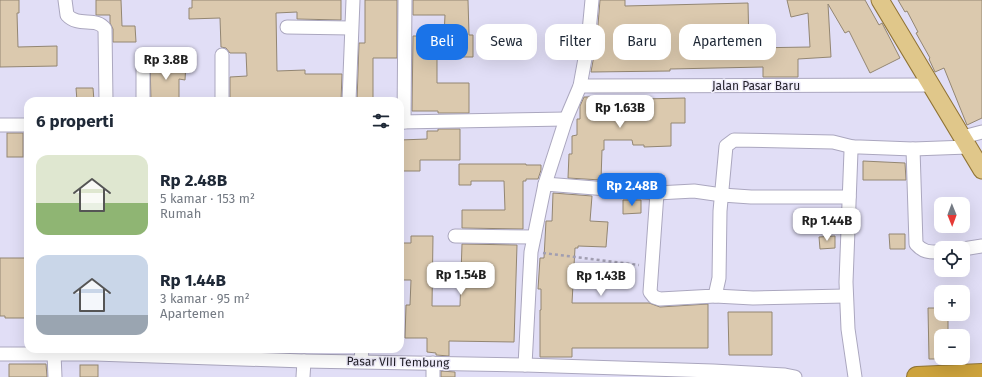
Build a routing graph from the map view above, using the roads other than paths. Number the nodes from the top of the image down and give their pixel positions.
1 (65, 0) edge
2 (353, 0) edge
3 (405, 0) edge
4 (592, 0) edge
5 (880, 0) edge
6 (287, 27) dead end
7 (351, 28) junction
8 (222, 55) dead end
9 (143, 66) dead end
10 (931, 85) junction
11 (580, 86) junction
12 (106, 97) edge
13 (143, 97) edge
14 (222, 97) edge
15 (349, 97) edge
16 (403, 97) edge
17 (566, 119) junction
18 (404, 122) edge
19 (0, 125) edge
20 (24, 125) edge
21 (982, 132) edge
22 (965, 142) junction
23 (854, 147) junction
24 (913, 149) junction
25 (982, 170) edge
26 (545, 184) junction
27 (657, 193) junction
28 (722, 195) junction
29 (849, 197) junction
30 (456, 236) dead end
31 (534, 237) junction
32 (982, 246) edge
33 (970, 248) edge
34 (934, 252) edge
35 (715, 296) junction
36 (846, 296) junction
37 (68, 353) edge
38 (201, 353) edge
39 (0, 354) edge
40 (54, 354) junction
41 (361, 355) edge
42 (304, 360) junction
43 (433, 363) junction
44 (525, 365) junction
45 (982, 374) edge
46 (939, 376) edge
47 (55, 377) edge
48 (303, 377) edge
49 (433, 377) edge
50 (795, 377) edge
51 (854, 377) edge
52 (917, 377) edge

1 - 12 street
2 - 7 street
3 - 16 street
4 - 11 street
5 - 10 main road
6 - 7 street
7 - 15 street
8 - 14 street
9 - 13 street
10 - 11 street, Jalan Pasar Baru
10 - 22 main road
11 - 17 street
17 - 18 street
17 - 26 street
19 - 20 street
21 - 22 street
22 - 24 street
22 - 25 main road
23 - 24 street
23 - 28 street
23 - 29 street
24 - 34 street
26 - 27 street
26 - 31 street
27 - 28 street
27 - 35 street
28 - 29 street
28 - 35 street
29 - 36 street
30 - 31 street
31 - 44 street
32 - 33 street
35 - 36 street
36 - 51 street
37 - 40 street, Pasar VIII Tembung
38 - 42 street, Pasar VIII Tembung
39 - 40 street, Pasar VIII Tembung
40 - 47 street
41 - 42 street, Pasar VIII Tembung
41 - 43 street, Pasar VIII Tembung
42 - 48 street
43 - 44 street, Pasar VIII Tembung
43 - 49 street
44 - 50 street, Pasar VIII Tembung
45 - 46 highway
46 - 52 highway

